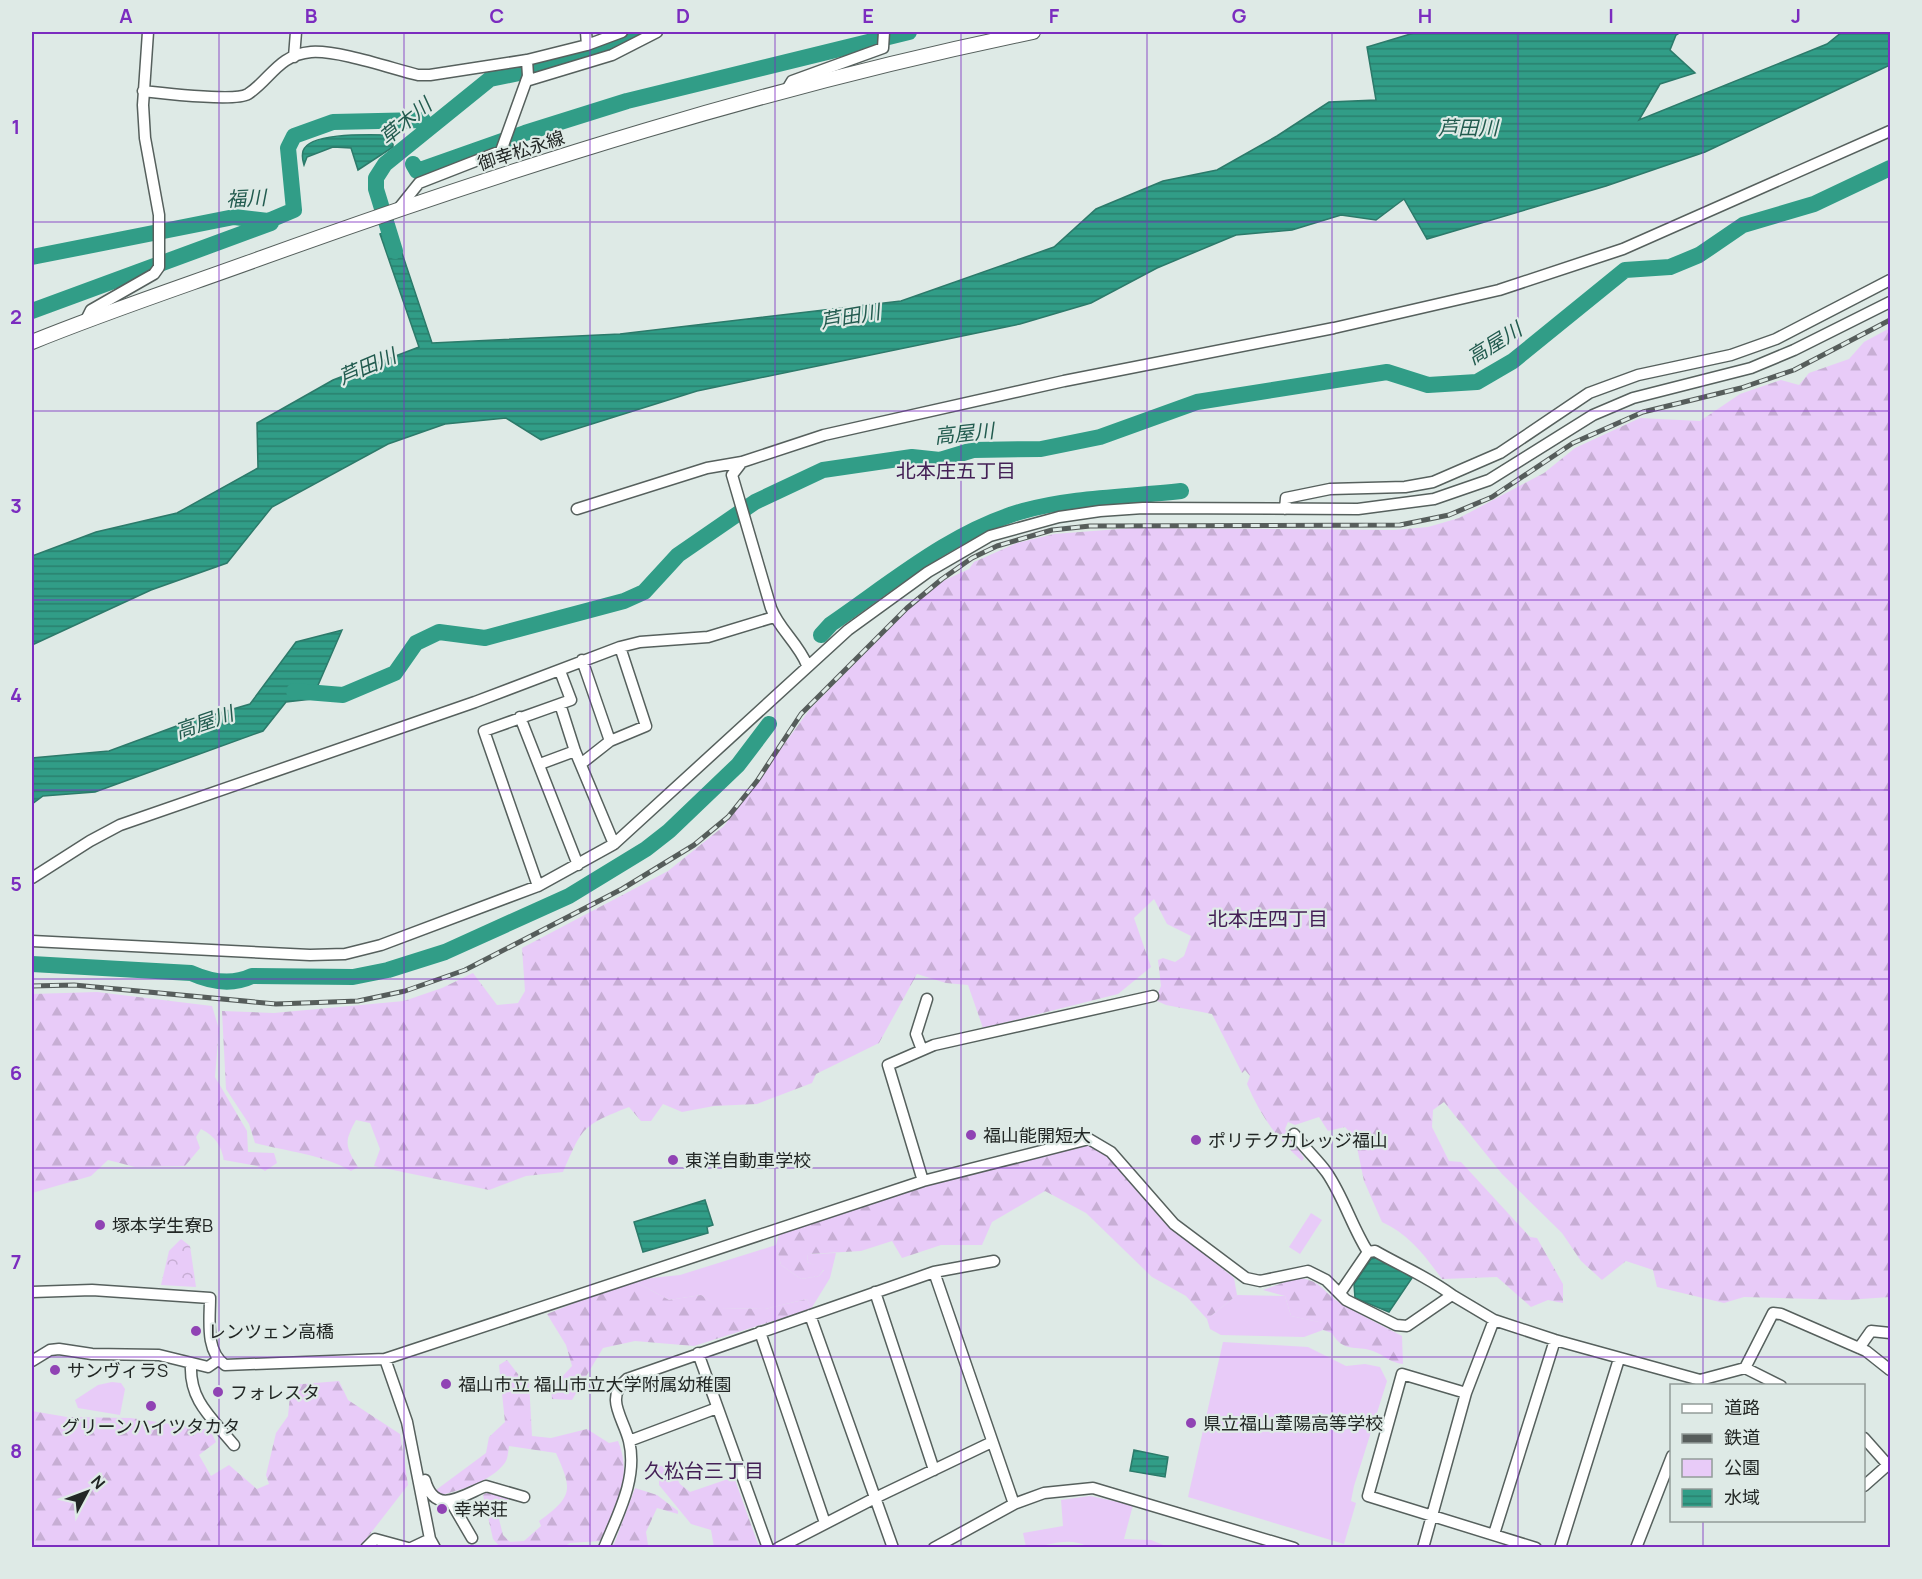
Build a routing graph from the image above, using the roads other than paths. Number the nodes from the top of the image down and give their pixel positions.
1 (148, 32) edge
2 (296, 32) edge
3 (586, 32) edge
4 (622, 32) edge
5 (1033, 32) edge
6 (648, 34) edge
7 (884, 36) edge
8 (586, 45) junction
9 (294, 57) junction
10 (527, 62) junction
11 (527, 79) junction
12 (143, 91) junction
13 (786, 91) junction
14 (1890, 131) edge
15 (399, 208) junction
16 (1890, 280) edge
17 (1890, 302) edge
18 (86, 320) junction
19 (32, 342) edge
20 (742, 462) junction
21 (577, 509) dead end
22 (1285, 509) junction
23 (772, 612) junction
24 (620, 647) junction
25 (582, 660) junction
26 (807, 665) junction
27 (560, 671) junction
28 (560, 704) junction
29 (520, 717) junction
30 (610, 741) junction
31 (575, 751) junction
32 (582, 763) junction
33 (540, 764) junction
34 (614, 844) junction
35 (578, 865) junction
36 (32, 878) edge
37 (538, 886) junction
38 (32, 941) edge
39 (1152, 996) dead end
40 (927, 999) dead end
41 (922, 1050) junction
42 (1294, 1134) dead end
43 (923, 1181) junction
44 (1368, 1252) junction
45 (994, 1261) dead end
46 (934, 1272) junction
47 (32, 1292) edge
48 (875, 1292) junction
49 (1340, 1293) junction
50 (1452, 1295) junction
51 (810, 1315) junction
52 (1494, 1320) junction
53 (760, 1332) junction
54 (1890, 1333) edge
55 (1555, 1340) junction
56 (1859, 1348) junction
57 (698, 1353) junction
58 (385, 1359) junction
59 (1618, 1359) junction
60 (218, 1360) junction
61 (32, 1361) edge
62 (190, 1364) junction
63 (1745, 1368) junction
64 (1890, 1370) edge
65 (1699, 1383) edge
66 (1777, 1384) edge
67 (1466, 1393) junction
68 (717, 1408) junction
69 (1865, 1440) edge
70 (629, 1441) junction
71 (992, 1442) junction
72 (234, 1445) dead end
73 (1670, 1459) edge
74 (1889, 1464) edge
75 (416, 1468) junction
76 (934, 1470) junction
77 (1865, 1484) edge
78 (524, 1497) dead end
79 (875, 1498) junction
80 (451, 1502) junction
81 (1014, 1504) junction
82 (1432, 1515) junction
83 (825, 1523) junction
84 (1494, 1534) junction
85 (472, 1538) dead end
86 (433, 1543) edge
87 (366, 1548) edge
88 (409, 1548) edge
89 (604, 1548) edge
90 (768, 1548) edge
91 (778, 1548) edge
92 (893, 1548) edge
93 (934, 1548) edge
94 (1294, 1548) edge
95 (1423, 1548) edge
96 (1536, 1548) edge
97 (1560, 1548) edge
98 (1636, 1548) edge

1 - 12 street
2 - 9 street
3 - 8 street
4 - 8 street
5 - 13 main road, 御幸松永線
6 - 11 street
7 - 13 street
8 - 10 street
9 - 10 street
9 - 12 street
10 - 11 street
11 - 15 street
12 - 18 street
13 - 15 main road, 御幸松永線
14 - 20 street
15 - 18 main road, 御幸松永線
16 - 22 street
17 - 22 street
18 - 19 main road, 御幸松永線
20 - 21 street
20 - 23 street
22 - 26 street
23 - 24 street
23 - 26 street
24 - 25 street
24 - 30 street
25 - 27 street
25 - 30 street
26 - 34 street
27 - 28 street
27 - 36 street
28 - 29 street
28 - 31 street
29 - 33 street
29 - 37 street
30 - 32 street
31 - 32 street
31 - 33 street
32 - 34 street
33 - 35 street
34 - 35 street
35 - 37 street
37 - 38 street
39 - 41 street
40 - 41 street
41 - 43 street
42 - 44 street
43 - 49 street
43 - 58 street
44 - 49 street
44 - 50 street
45 - 46 street
46 - 48 street
46 - 71 street
47 - 60 street
48 - 51 street
48 - 76 street
49 - 50 street
50 - 52 street
51 - 53 street
51 - 79 street
52 - 55 street
52 - 67 street
53 - 57 street
53 - 83 street
54 - 56 street
55 - 59 street
55 - 84 street
56 - 63 street
56 - 64 street
57 - 68 street
57 - 70 street
58 - 60 street
58 - 75 street
59 - 65 street
59 - 97 street
60 - 62 street
61 - 62 street
62 - 72 street
63 - 65 street
63 - 66 street
67 - 82 street
67 - 82 street
68 - 70 street
68 - 90 street
69 - 74 street
70 - 89 street
71 - 76 street
71 - 81 street
73 - 98 street
74 - 77 street
75 - 80 street
75 - 86 street
76 - 79 street
78 - 80 street
79 - 83 street
79 - 92 street
80 - 85 street
81 - 93 street
81 - 94 street
82 - 84 street
82 - 95 street
83 - 91 street
84 - 96 street
86 - 88 street
87 - 88 street

